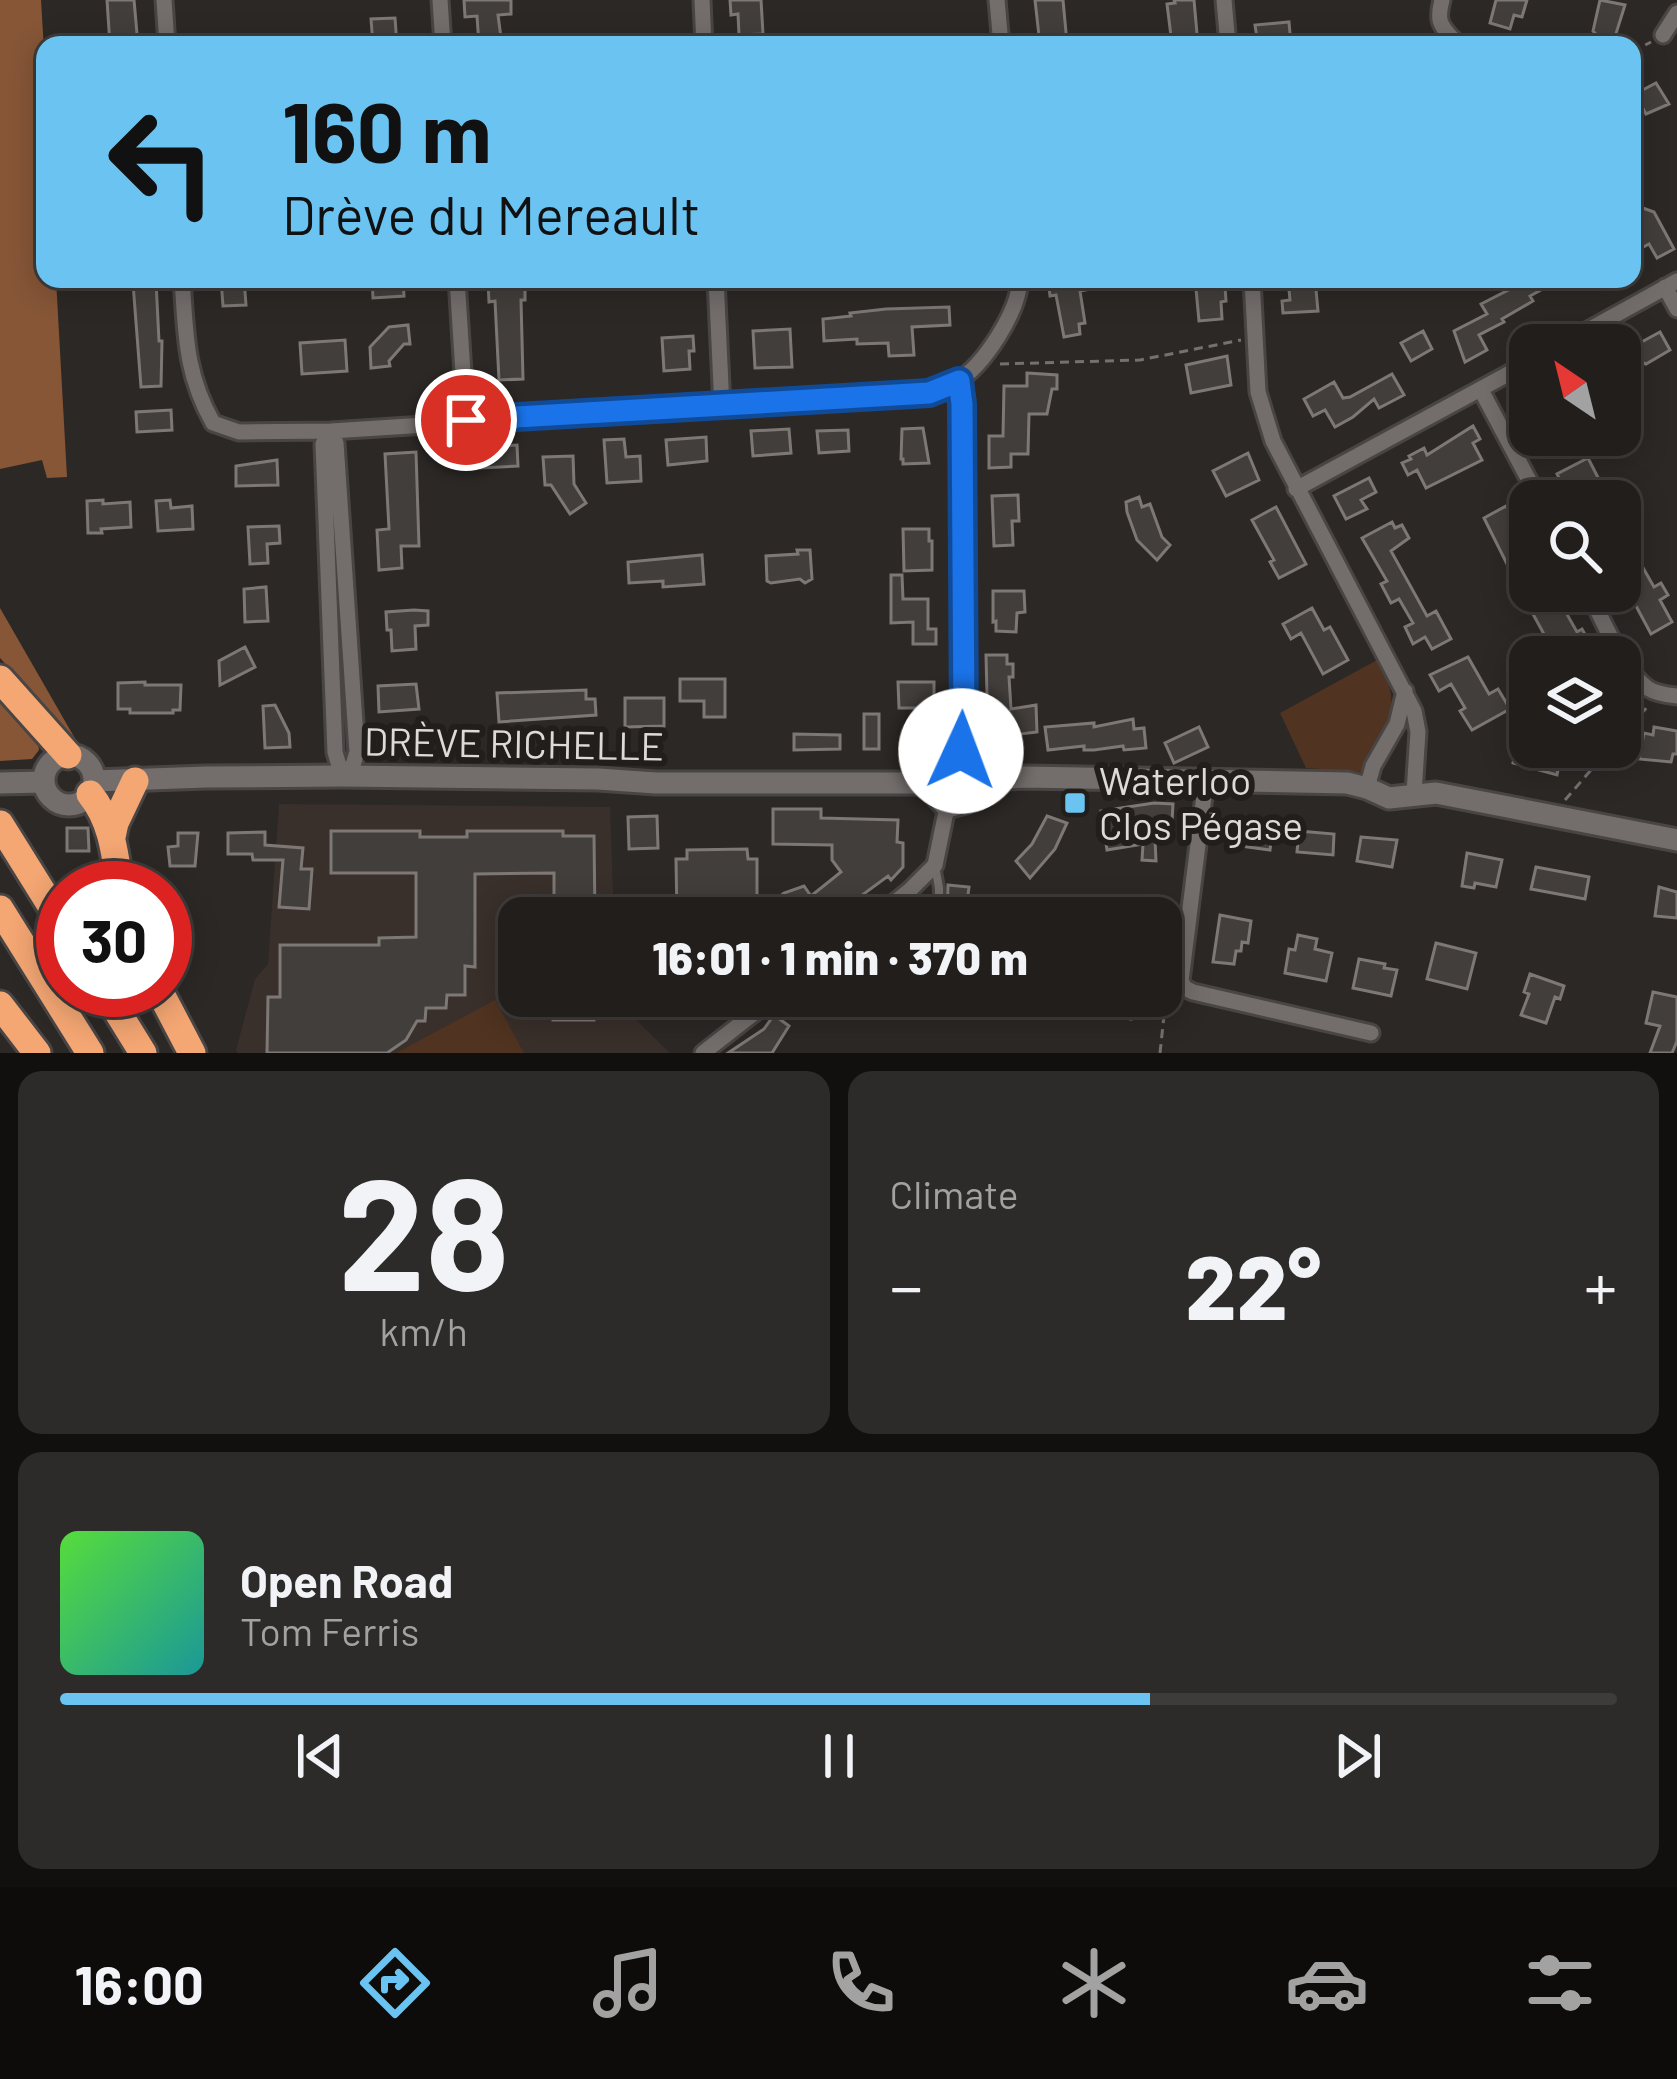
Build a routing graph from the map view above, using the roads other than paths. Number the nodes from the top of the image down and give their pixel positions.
1 (164, 0) edge
2 (440, 0) edge
3 (702, 0) edge
4 (997, 0) edge
5 (1224, 0) edge
6 (1442, 0) edge
7 (1677, 13) edge
8 (1663, 35) road end
9 (166, 36) edge
10 (442, 36) edge
11 (704, 36) edge
12 (1000, 36) edge
13 (1227, 36) edge
14 (1450, 36) edge
15 (1671, 284) edge
16 (183, 288) edge
17 (458, 288) edge
18 (716, 288) edge
19 (1020, 288) edge
20 (1252, 288) edge
21 (1677, 309) edge
22 (1600, 324) edge
23 (1509, 374) edge
24 (959, 381) junction
25 (1481, 390) junction
26 (722, 406) junction
27 (466, 420) junction
28 (331, 431) junction
29 (1529, 480) edge
30 (1296, 489) junction
31 (1599, 612) edge
32 (0, 680) edge
33 (1405, 692) junction
34 (1677, 696) edge
35 (68, 755) junction
36 (966, 773) junction
37 (342, 776) junction
38 (1206, 780) junction
39 (44, 782) junction
40 (136, 782) junction
41 (0, 783) edge
42 (932, 783) junction
43 (92, 788) junction
44 (1367, 788) junction
45 (1414, 793) junction
46 (946, 807) junction
47 (0, 824) edge
48 (112, 837) junction
49 (1677, 840) edge
50 (116, 861) edge
51 (935, 865) junction
52 (36, 882) edge
53 (901, 897) edge
54 (939, 897) edge
55 (0, 909) edge
56 (0, 1005) edge
57 (121, 1017) edge
58 (173, 1017) edge
59 (749, 1017) edge
60 (1371, 1033) dead end
61 (37, 1053) edge
62 (90, 1053) edge
63 (143, 1053) edge
64 (192, 1053) edge
65 (704, 1053) edge

1 - 9 street
2 - 10 street
3 - 11 street
4 - 12 street
5 - 13 street
6 - 14 street
7 - 8 street
15 - 21 street
15 - 22 street
16 - 28 street
17 - 27 street
18 - 26 street
19 - 24 street
20 - 30 street
23 - 25 street
24 - 26 street
24 - 36 street
25 - 29 street
25 - 30 street
26 - 27 street
27 - 28 street
28 - 37 street
30 - 33 street
31 - 34 street
32 - 35 highway
33 - 44 street
33 - 45 street
35 - 39 street
35 - 43 street
36 - 38 street
36 - 42 street
36 - 46 street
37 - 40 street, DRÈVE RICHELLE
37 - 42 street, DRÈVE RICHELLE
38 - 44 street
38 - 60 street
39 - 41 street
39 - 43 street
40 - 43 street, DRÈVE RICHELLE
40 - 48 highway
42 - 46 street
43 - 48 highway
44 - 45 street
45 - 49 street
46 - 51 street
47 - 52 highway
48 - 50 highway
51 - 53 street
51 - 54 lane
55 - 62 highway
56 - 61 highway
57 - 63 highway
58 - 64 highway
59 - 65 street

